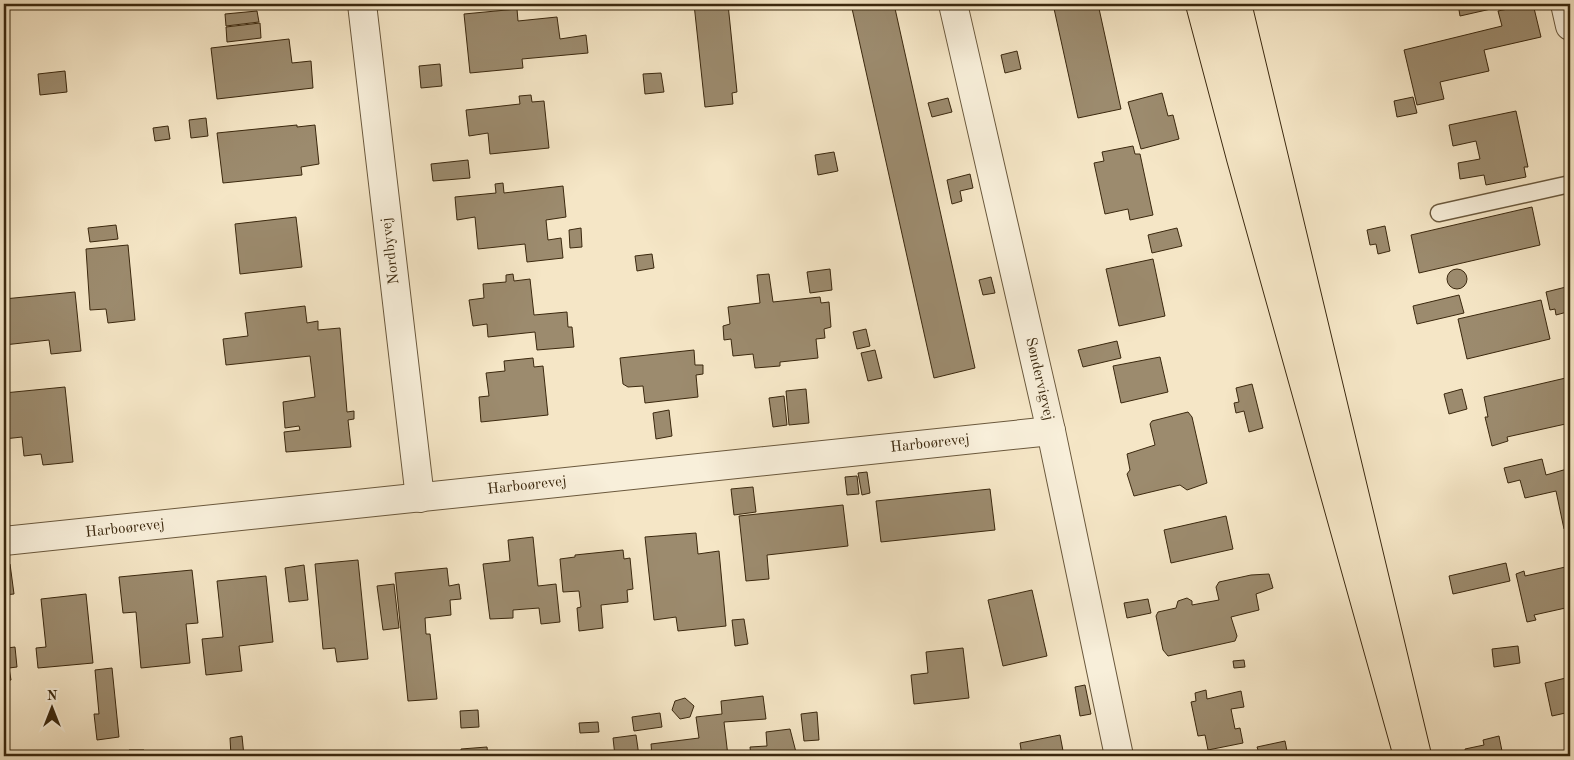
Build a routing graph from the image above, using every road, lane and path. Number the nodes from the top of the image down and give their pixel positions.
1 (362, 4) edge
2 (953, 4) edge
3 (1565, 4) edge
4 (1570, 26) edge
5 (1570, 184) edge
6 (1439, 213) dead end
7 (1051, 431) junction
8 (420, 498) junction
9 (4, 542) edge
10 (1119, 756) edge

1 - 8 street, Nordbyvej
2 - 7 street, Søndervigvej
3 - 4 street
5 - 6 lane
7 - 8 street, Harboørevej
7 - 10 street, Søndervigvej
8 - 9 street, Harboørevej

